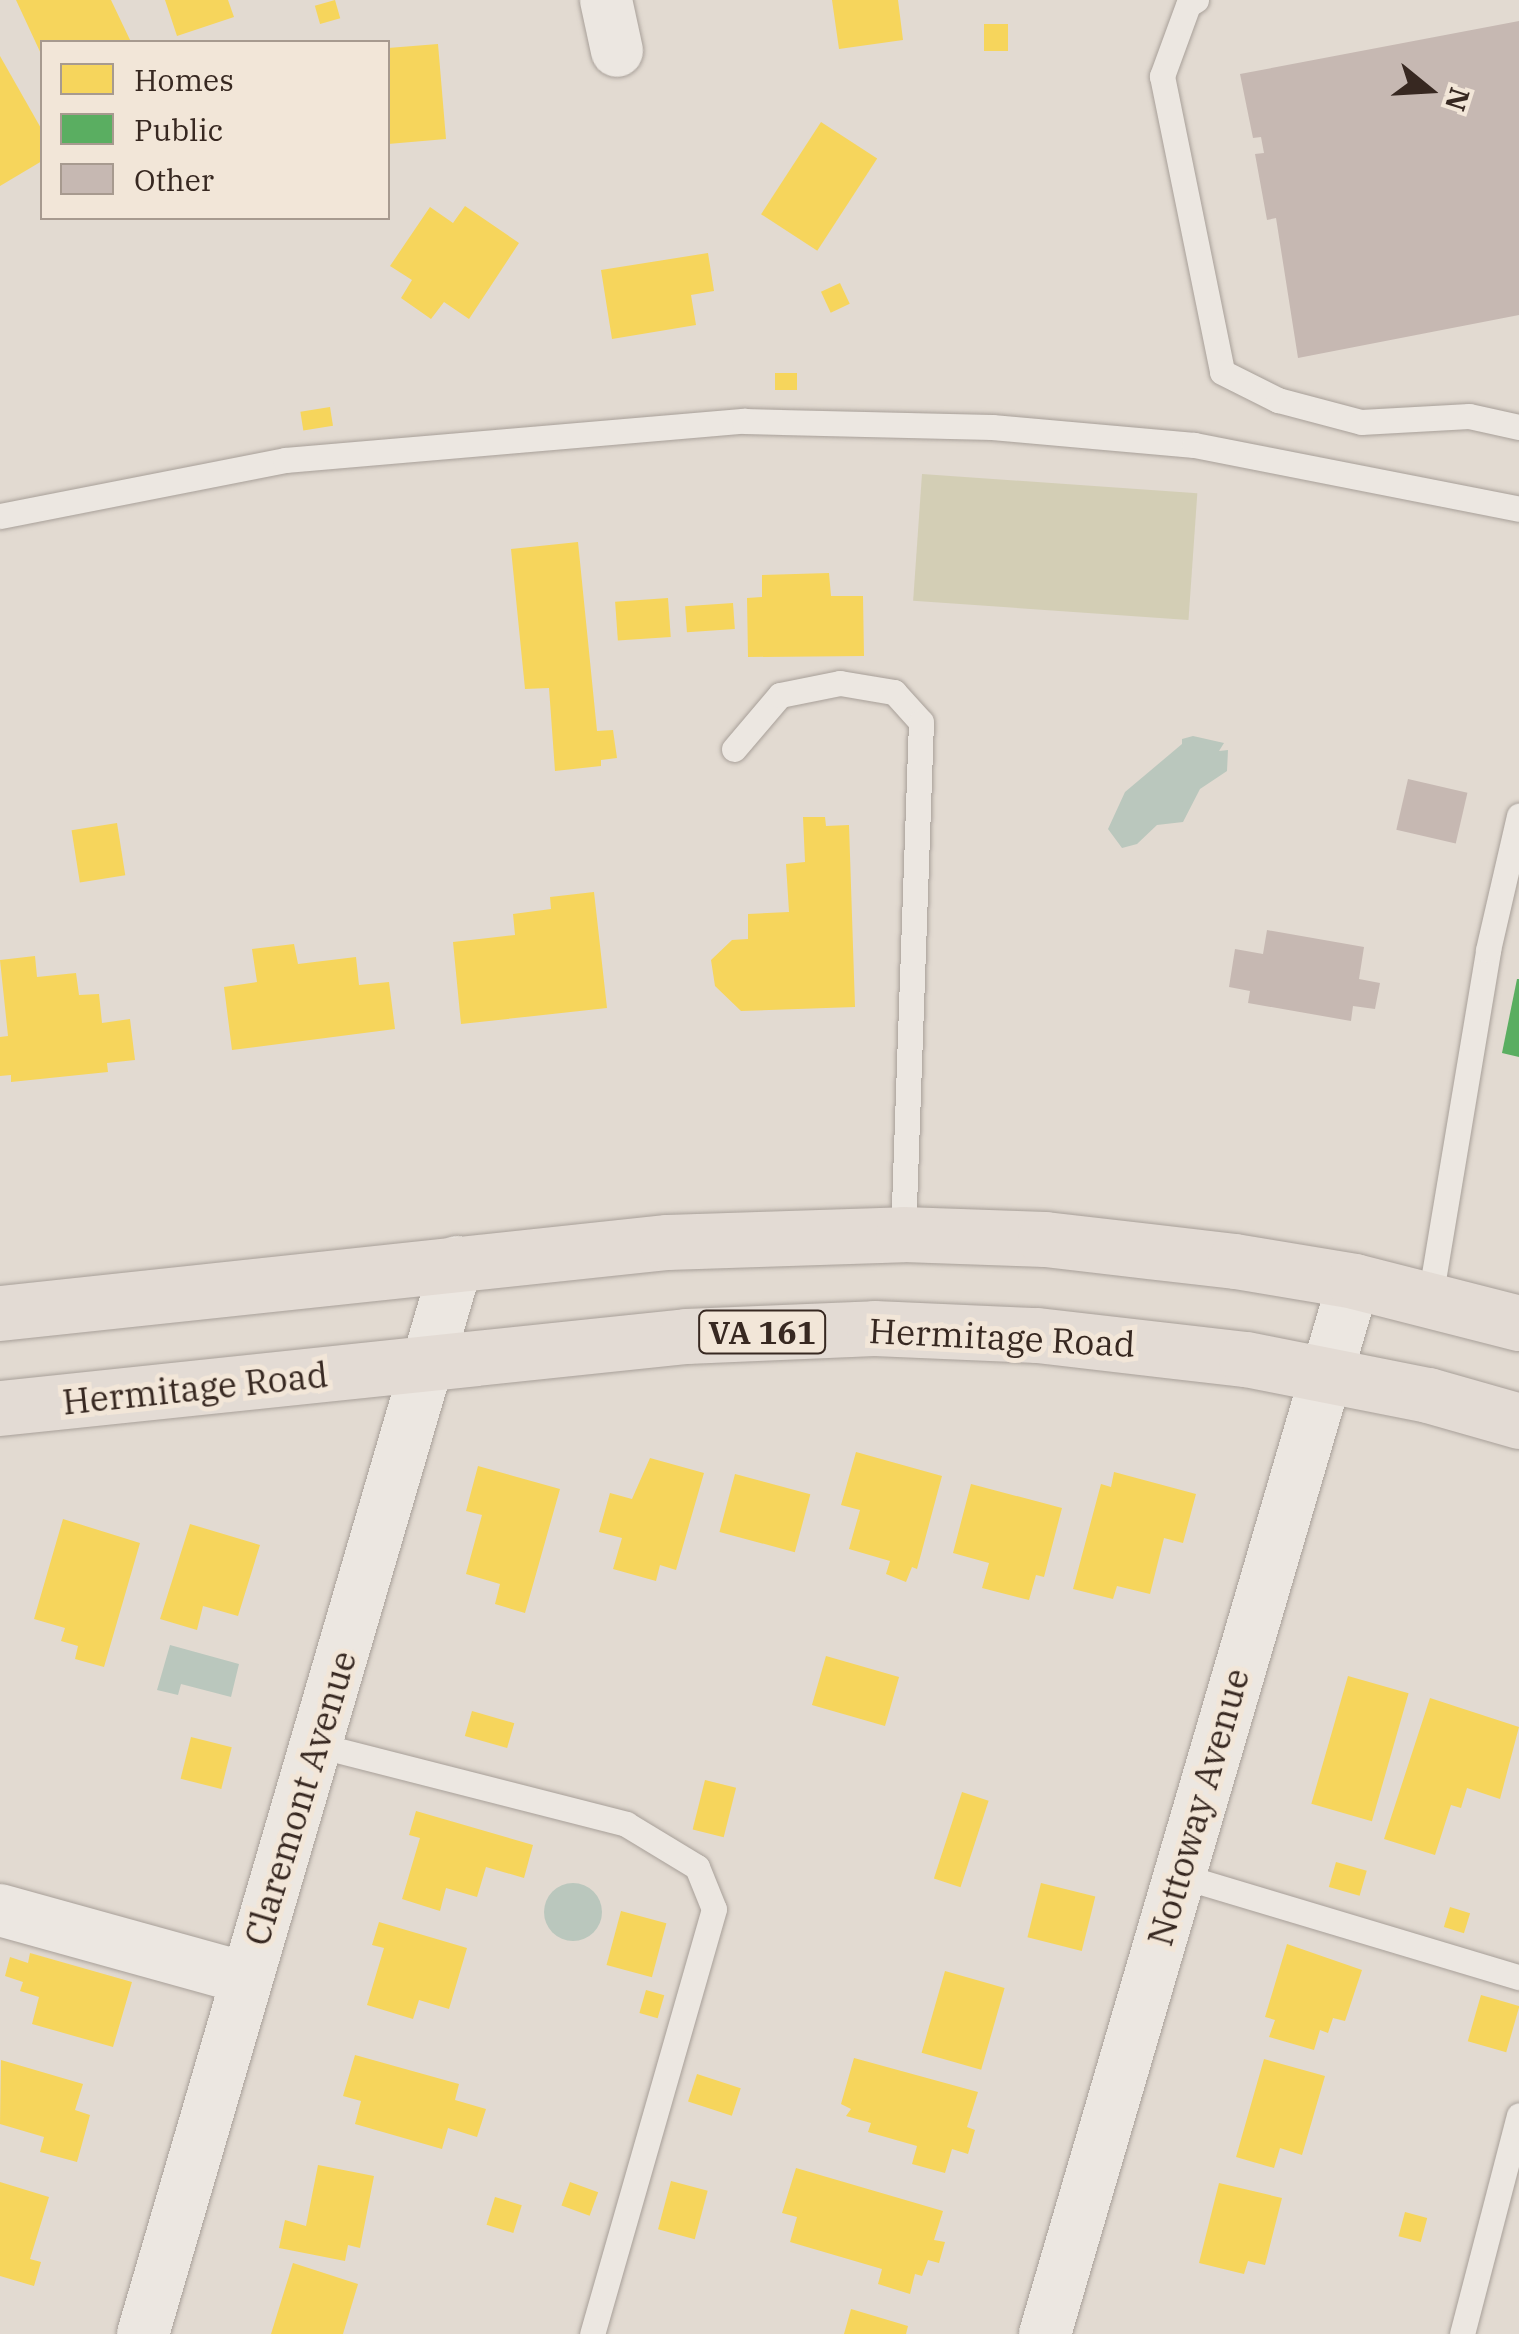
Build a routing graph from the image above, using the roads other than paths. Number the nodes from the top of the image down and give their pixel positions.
1 (606, 0) edge
2 (1196, 0) edge
3 (617, 51) dead end
4 (1519, 426) edge
5 (1519, 509) edge
6 (0, 516) edge
7 (734, 749) dead end
8 (1519, 816) edge
9 (903, 1234) junction
10 (457, 1262) junction
11 (1354, 1281) junction
12 (1430, 1298) junction
13 (0, 1313) edge
14 (1519, 1323) edge
15 (429, 1362) junction
16 (1326, 1374) junction
17 (0, 1408) edge
18 (1519, 1421) edge
19 (318, 1746) junction
20 (1178, 1875) junction
21 (0, 1910) edge
22 (1519, 1977) edge
23 (246, 1978) junction
24 (1519, 2114) edge
25 (1057, 2332) edge
26 (143, 2334) edge
27 (592, 2334) edge
28 (1462, 2334) edge

1 - 3 street
2 - 4 lane
5 - 6 lane
7 - 9 lane
8 - 12 lane
9 - 10 main road
9 - 11 main road
10 - 13 main road
10 - 15 street, Claremont Avenue
11 - 12 main road
11 - 16 street, Nottoway Avenue
12 - 14 main road
15 - 16 main road, Hermitage Road / VA 161
15 - 17 main road, Hermitage Road / VA 161
15 - 19 street, Claremont Avenue
16 - 18 main road, Hermitage Road / VA 161
16 - 20 street, Nottoway Avenue
19 - 23 street, Claremont Avenue
19 - 27 lane
20 - 22 lane
20 - 25 street, Nottoway Avenue
21 - 23 street
23 - 26 street, Claremont Avenue
24 - 28 lane

